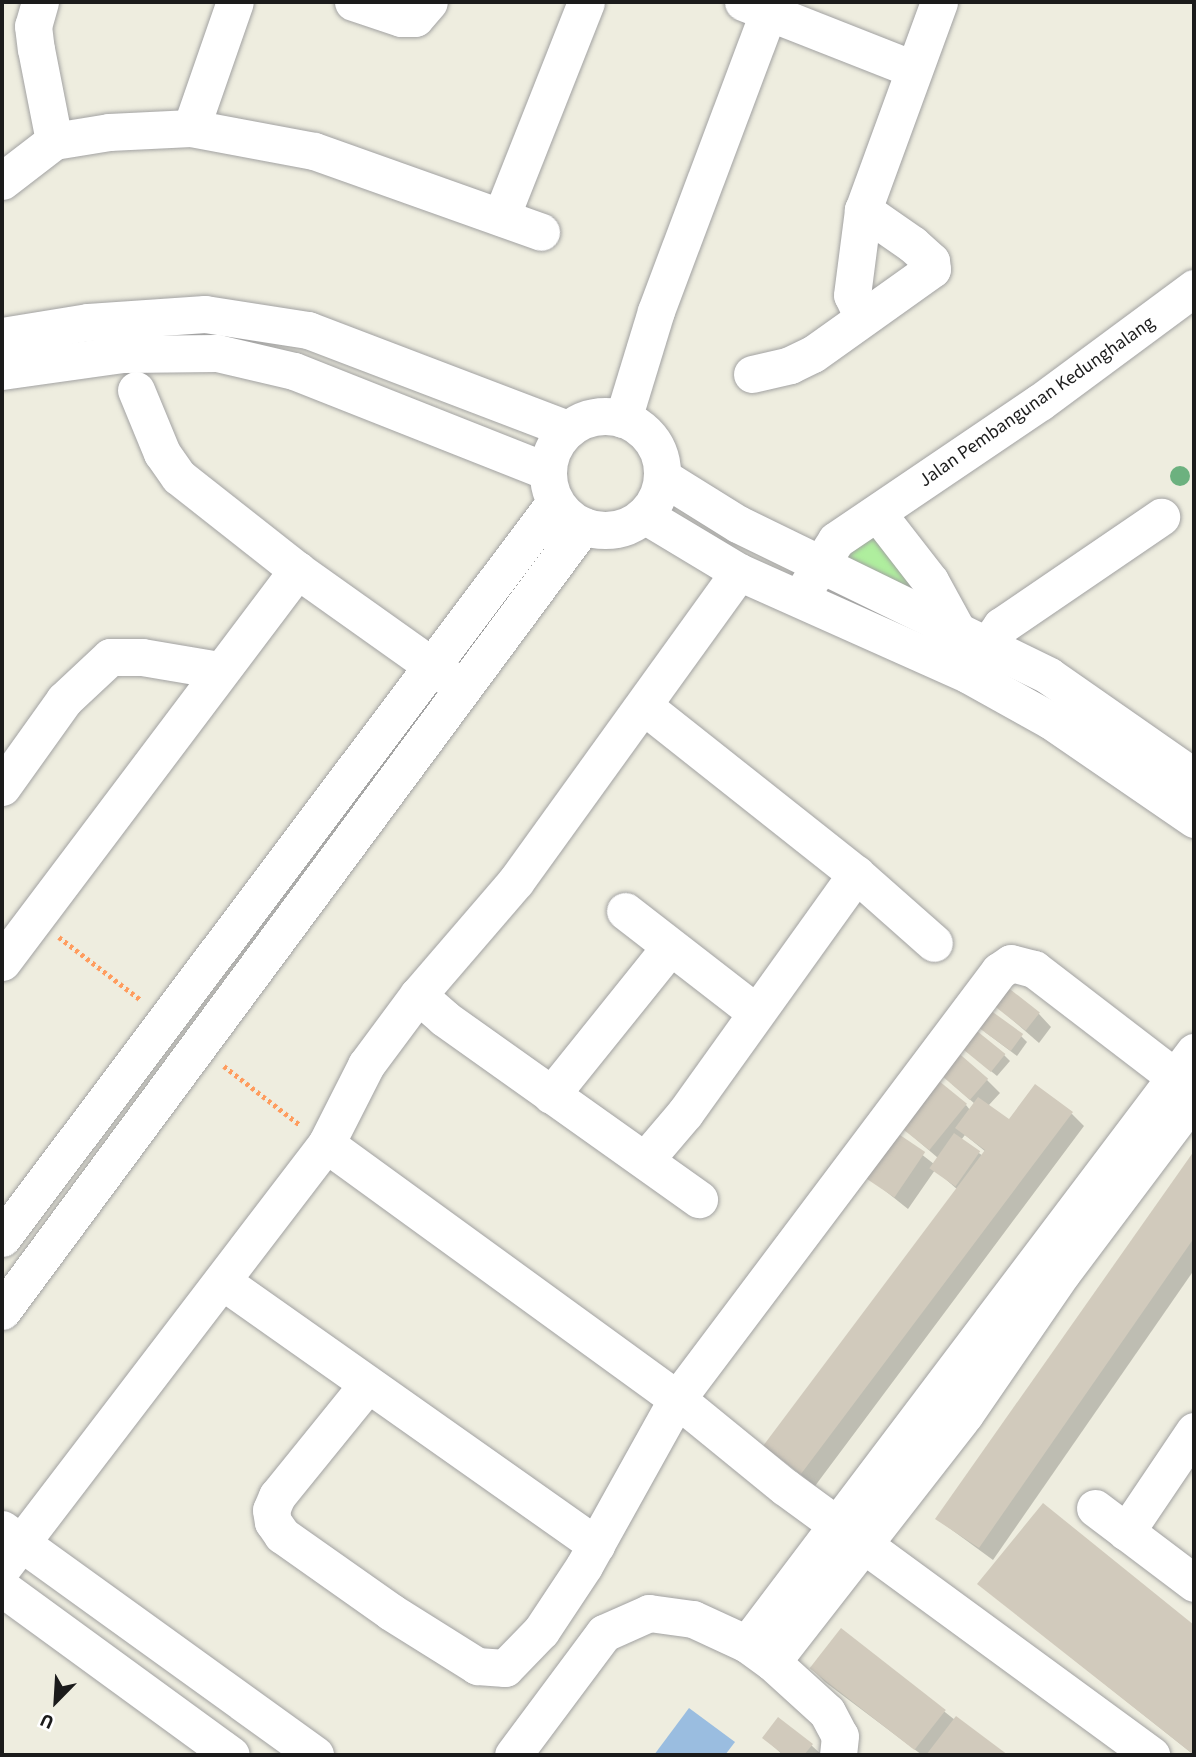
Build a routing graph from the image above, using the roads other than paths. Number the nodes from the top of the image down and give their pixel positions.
1 (40, 2) edge
2 (236, 2) edge
3 (353, 2) edge
4 (429, 2) edge
5 (586, 2) edge
6 (939, 2) edge
7 (761, 5) edge
8 (912, 69) junction
9 (191, 128) junction
10 (54, 142) junction
11 (2, 181) edge
12 (863, 210) junction
13 (501, 217) junction
14 (541, 232) dead end
15 (1188, 305) edge
16 (862, 316) junction
17 (2, 336) edge
18 (2, 371) edge
19 (752, 374) dead end
20 (136, 390) dead end
21 (623, 419) junction
22 (567, 429) junction
23 (664, 478) junction
24 (551, 487) junction
25 (878, 514) junction
26 (644, 515) junction
27 (1161, 517) dead end
28 (583, 526) junction
29 (819, 563) junction
30 (297, 570) junction
31 (739, 572) junction
32 (799, 600) junction
33 (972, 638) junction
34 (219, 670) junction
35 (969, 675) junction
36 (447, 676) junction
37 (645, 706) junction
38 (1194, 777) edge
39 (2, 786) edge
40 (1194, 819) edge
41 (856, 874) junction
42 (625, 911) dead end
43 (934, 943) dead end
44 (670, 947) junction
45 (2, 962) edge
46 (418, 995) junction
47 (755, 1012) junction
48 (164, 1018) junction
49 (197, 1044) junction
50 (1188, 1076) edge
51 (551, 1095) junction
52 (326, 1144) junction
53 (645, 1160) junction
54 (699, 1199) dead end
55 (2, 1238) edge
56 (222, 1281) junction
57 (2, 1311) edge
58 (367, 1385) junction
59 (677, 1399) junction
60 (1194, 1431) edge
61 (1095, 1508) dead end
62 (1126, 1532) junction
63 (849, 1534) junction
64 (596, 1545) junction
65 (8, 1547) edge
66 (1194, 1583) edge
67 (2, 1588) edge
68 (541, 1631) junction
69 (760, 1653) junction
70 (583, 1659) junction
71 (231, 1755) edge
72 (315, 1755) edge
73 (513, 1755) edge
74 (838, 1755) edge
75 (1151, 1755) edge

1 - 10 street
2 - 9 street
3 - 4 street
5 - 13 street
6 - 8 street
7 - 8 street
7 - 21 street
8 - 12 street
9 - 10 street
9 - 13 street
10 - 11 street
12 - 16 street
12 - 16 street
13 - 14 street
15 - 25 street, Jalan Pembangunan Kedunghalang
16 - 19 street
17 - 22 street
18 - 24 street
20 - 30 street
21 - 22 street
21 - 23 street
22 - 24 street
23 - 26 street
23 - 29 street
24 - 28 street
24 - 36 street
25 - 29 street, Jalan Pembangunan Kedunghalang
25 - 33 street
26 - 28 street
26 - 31 street
27 - 33 street
28 - 36 street
29 - 32 street, Jalan Pembangunan Kedunghalang
29 - 33 street
30 - 34 street
30 - 36 street
31 - 32 street
31 - 37 street
32 - 35 street
33 - 35 street
33 - 38 street
34 - 39 street
34 - 45 street
35 - 40 street
36 - 48 street
36 - 49 street
37 - 41 street
37 - 46 street
41 - 43 street
41 - 47 street
42 - 44 street
44 - 47 street
44 - 51 street
46 - 51 street
46 - 52 street
47 - 53 street
48 - 49 street
48 - 55 street
49 - 57 street
50 - 59 street
50 - 63 street
51 - 53 street
52 - 56 street
52 - 59 street
53 - 54 street
56 - 58 street
56 - 65 street
58 - 64 street
58 - 68 street
59 - 63 street
59 - 64 street
60 - 62 street
61 - 62 street
62 - 66 street
63 - 69 street
63 - 75 street
64 - 68 street
65 - 72 street
67 - 71 street
68 - 70 street
69 - 70 street
69 - 74 street
70 - 73 street

